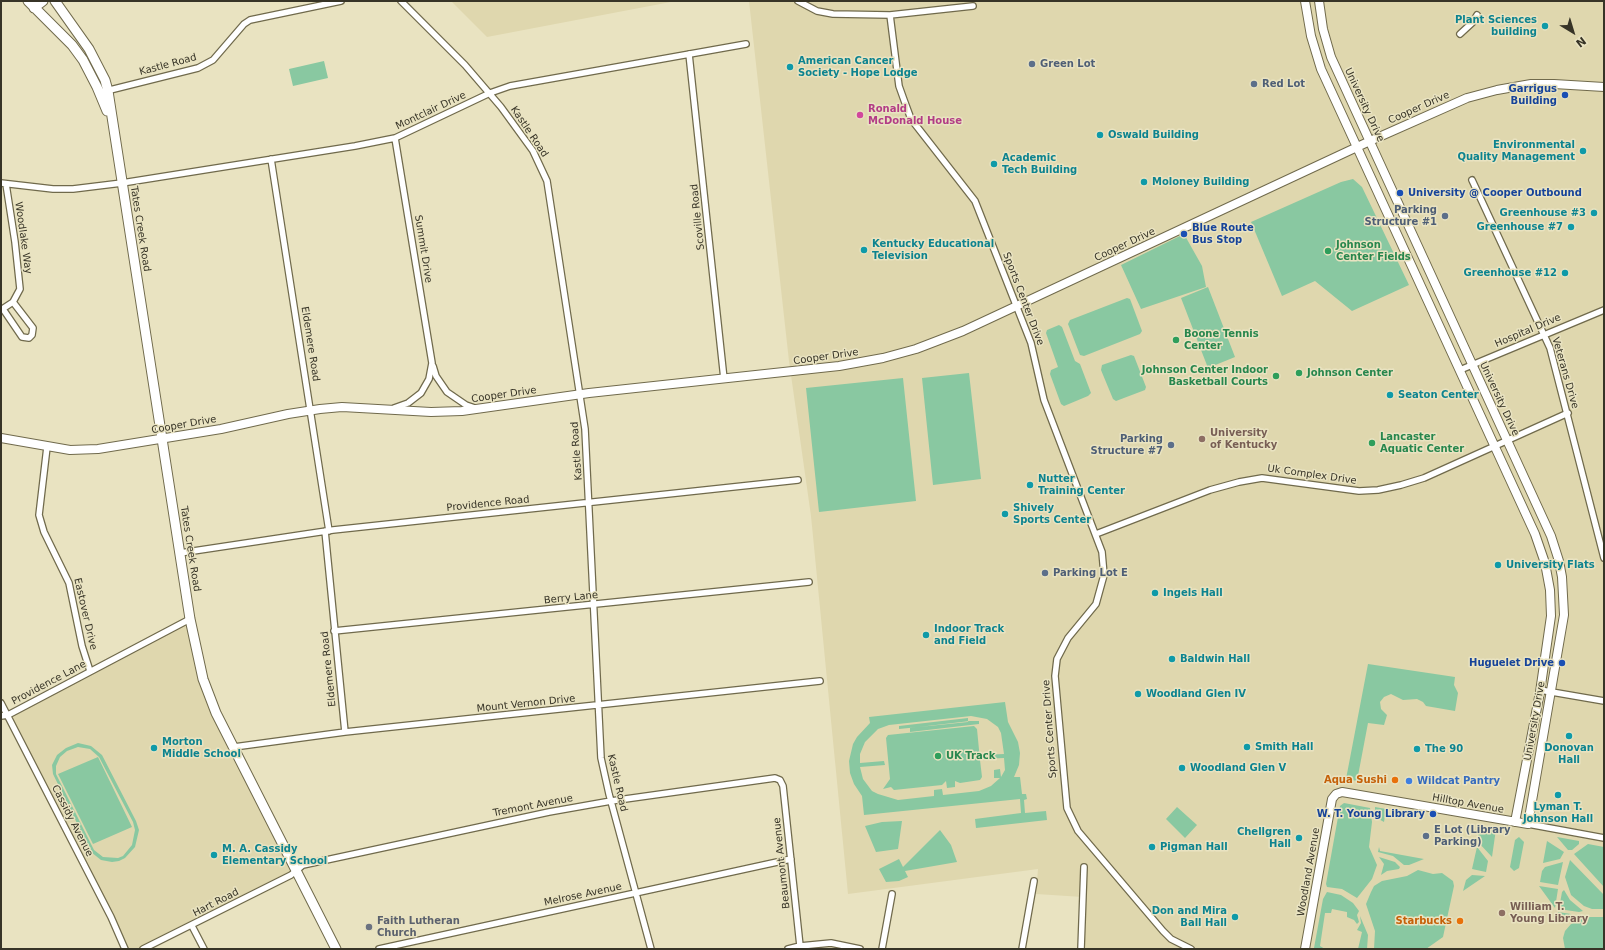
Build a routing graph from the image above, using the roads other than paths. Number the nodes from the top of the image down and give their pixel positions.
1 (28, 1) edge
2 (43, 1) edge
3 (55, 1) edge
4 (341, 1) edge
5 (401, 1) edge
6 (798, 1) edge
7 (1305, 1) edge
8 (1319, 1) edge
9 (973, 6) dead end
10 (34, 8) junction
11 (890, 15) junction
12 (1476, 15) dead end
13 (1460, 34) dead end
14 (746, 44) dead end
15 (689, 54) junction
16 (1604, 86) edge
17 (104, 92) junction
18 (490, 93) junction
19 (395, 138) junction
20 (1370, 141) junction
21 (1356, 147) junction
22 (271, 160) junction
23 (1472, 180) dead end
24 (122, 183) junction
25 (3, 184) edge
26 (13, 302) junction
27 (1016, 306) junction
28 (2, 310) edge
29 (1604, 310) edge
30 (1544, 334) junction
31 (432, 363) junction
32 (1472, 364) junction
33 (1460, 370) junction
34 (724, 379) junction
35 (581, 394) junction
36 (390, 409) junction
37 (479, 409) junction
38 (311, 410) junction
39 (1568, 413) junction
40 (1, 438) edge
41 (162, 439) junction
42 (1507, 440) junction
43 (1494, 445) junction
44 (47, 447) junction
45 (798, 480) dead end
46 (590, 503) junction
47 (327, 531) junction
48 (1096, 534) junction
49 (180, 553) junction
50 (1604, 558) edge
51 (809, 582) dead end
52 (594, 604) junction
53 (190, 619) junction
54 (334, 631) junction
55 (90, 671) junction
56 (820, 682) dead end
57 (1540, 690) junction
58 (1551, 692) junction
59 (1604, 701) edge
60 (1, 703) edge
61 (599, 706) junction
62 (8, 715) junction
63 (1, 716) edge
64 (344, 732) junction
65 (234, 747) junction
66 (779, 779) joint
67 (1332, 799) joint
68 (611, 801) junction
69 (1515, 822) junction
70 (1528, 824) junction
71 (1604, 838) edge
72 (791, 860) junction
73 (1084, 868) dead end
74 (296, 871) junction
75 (1034, 881) dead end
76 (636, 893) junction
77 (892, 894) dead end
78 (192, 926) junction
79 (800, 946) junction
80 (125, 949) edge
81 (143, 949) edge
82 (204, 949) edge
83 (336, 949) edge
84 (378, 949) edge
85 (651, 949) edge
86 (788, 949) edge
87 (860, 949) edge
88 (882, 949) edge
89 (1022, 949) edge
90 (1081, 949) edge
91 (1191, 949) edge
92 (1305, 949) edge

1 - 10 main road, Tates Creek Road
2 - 10 main road
3 - 17 main road, Tates Creek Road
4 - 17 street, Kastle Road
5 - 18 street, Kastle Road
6 - 11 street
7 - 21 street, University Drive
8 - 20 street, University Drive
9 - 11 street
10 - 17 main road, Tates Creek Road
11 - 27 street, Sports Center Drive
12 - 13 street
14 - 15 street, Montclair Drive
15 - 18 street, Montclair Drive
15 - 34 street, Scoville Road
16 - 20 street, Cooper Drive
17 - 24 main road, Tates Creek Road
18 - 19 street, Montclair Drive
18 - 35 street, Kastle Road
19 - 22 street, Montclair Drive
19 - 31 street, Summit Drive
20 - 21 street, Cooper Drive
20 - 32 street, University Drive
21 - 27 street, Cooper Drive
21 - 33 street, University Drive
22 - 24 street, Montclair Drive
22 - 38 street, Eldemere Road
23 - 30 street, Veterans Drive
24 - 25 street, Montclair Drive
24 - 41 main road, Tates Creek Road
25 - 26 street, Woodlake Way
26 - 28 street
26 - 28 street
27 - 34 street, Cooper Drive
27 - 48 street, Sports Center Drive
29 - 30 street, Hospital Drive
30 - 32 street, Hospital Drive
30 - 39 street, Veterans Drive
31 - 36 street, Summit Drive
31 - 37 street, Summit Drive
32 - 33 street, Hospital Drive
32 - 42 street, University Drive
33 - 43 street, University Drive
34 - 35 street, Cooper Drive
35 - 37 street, Cooper Drive
35 - 46 street, Kastle Road
36 - 37 street, Cooper Drive
36 - 38 street, Cooper Drive
38 - 41 street, Cooper Drive
38 - 47 street, Eldemere Road
39 - 42 street, Uk Complex Drive
39 - 50 street, Veterans Drive
40 - 44 street, Cooper Drive
41 - 44 street, Cooper Drive
41 - 49 main road, Tates Creek Road
42 - 43 street, Uk Complex Drive
42 - 58 street, University Drive
43 - 48 street, Uk Complex Drive
43 - 57 street, University Drive
44 - 55 street, Eastover Drive
45 - 46 street, Providence Road
46 - 47 street, Providence Road
46 - 52 street, Kastle Road
47 - 49 street, Providence Road
47 - 54 street, Eldemere Road
48 - 91 street, Sports Center Drive
49 - 53 main road, Tates Creek Road
51 - 52 street, Berry Lane
52 - 54 street, Berry Lane
52 - 61 street, Kastle Road
53 - 55 street, Providence Lane
53 - 65 main road, Tates Creek Road
54 - 64 street, Eldemere Road
55 - 62 street, Providence Lane
56 - 61 street, Mount Vernon Drive
57 - 58 street
57 - 69 street, University Drive
58 - 59 street
58 - 70 street, University Drive
60 - 62 street, Cassidy Avenue
61 - 64 street, Mount Vernon Drive
61 - 68 street, Kastle Road
62 - 63 street, Providence Lane
62 - 80 street, Cassidy Avenue
64 - 65 street, Mount Vernon Drive
65 - 74 main road, Tates Creek Road
66 - 68 street, Tremont Avenue
66 - 72 street, Beaumont Avenue
67 - 69 street, Hilltop Avenue
67 - 92 street, Woodland Avenue
68 - 74 street, Tremont Avenue
68 - 76 street, Kastle Road
69 - 70 street, Hilltop Avenue
70 - 71 street, Hilltop Avenue
72 - 76 street, Melrose Avenue
72 - 79 street, Beaumont Avenue
73 - 90 street
74 - 78 street, Hart Road
74 - 83 main road, Tates Creek Road
75 - 89 street
76 - 84 street, Melrose Avenue
76 - 85 street, Kastle Road
77 - 88 street
78 - 81 street, Hart Road
78 - 82 street
79 - 86 street
79 - 87 street

